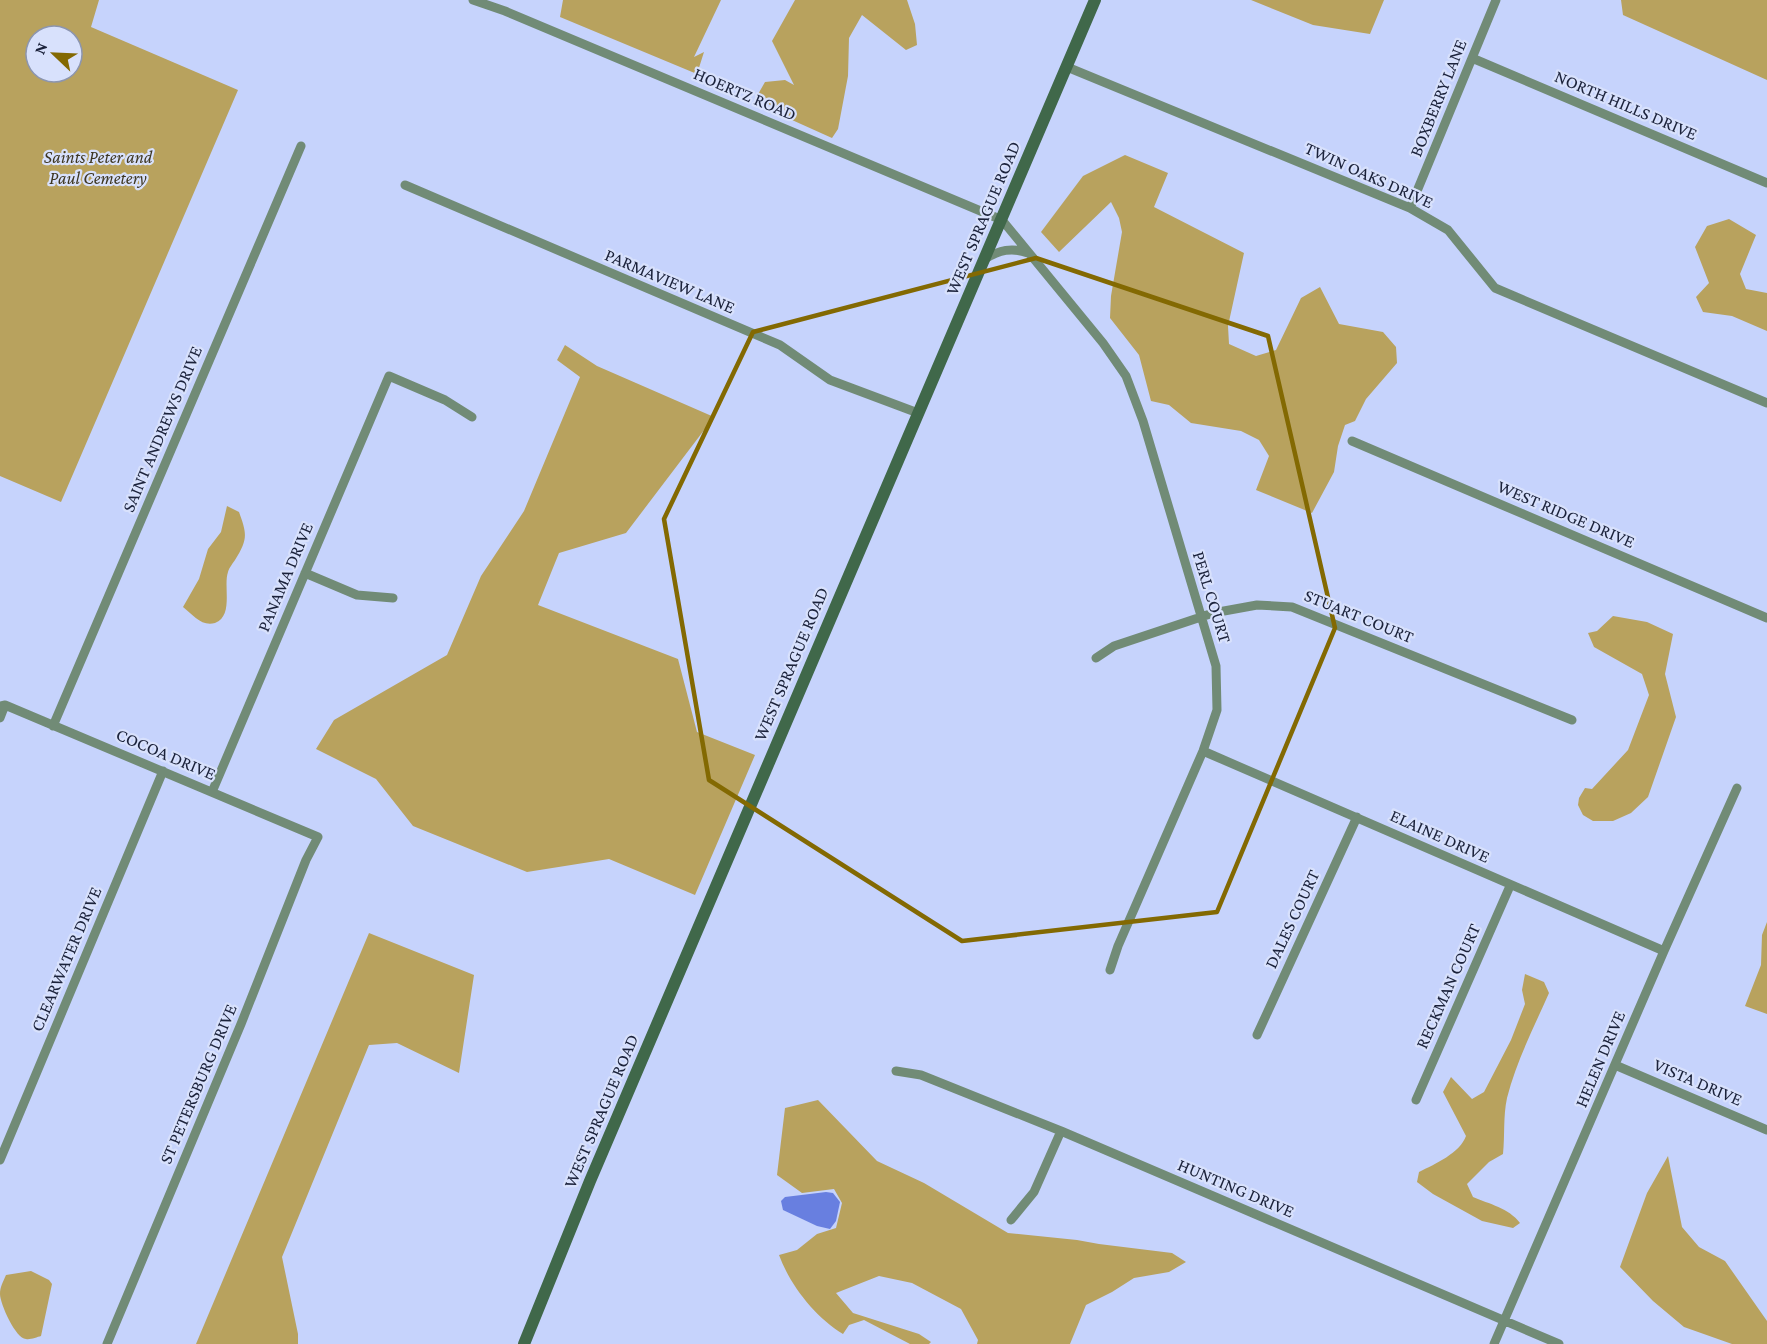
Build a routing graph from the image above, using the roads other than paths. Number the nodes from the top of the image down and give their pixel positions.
1 (473, 0) edge
2 (1095, 0) edge
3 (1496, 0) edge
4 (1472, 58) junction
5 (1067, 67) junction
6 (301, 146) dead end
7 (1767, 183) edge
8 (405, 185) dead end
9 (1410, 208) junction
10 (1002, 220) junction
11 (1030, 254) junction
12 (985, 259) junction
13 (1767, 403) edge
14 (918, 413) junction
15 (472, 417) dead end
16 (1352, 441) dead end
17 (305, 573) junction
18 (393, 598) dead end
19 (1200, 616) junction
20 (1767, 618) edge
21 (1096, 658) dead end
22 (3, 706) edge
23 (0, 718) edge
24 (1572, 720) dead end
25 (53, 726) junction
26 (1203, 752) junction
27 (163, 771) junction
28 (1737, 788) dead end
29 (212, 792) junction
30 (1357, 817) junction
31 (318, 837) joint
32 (1510, 886) junction
33 (1664, 951) junction
34 (1110, 969) dead end
35 (1257, 1035) dead end
36 (1615, 1065) junction
37 (896, 1071) dead end
38 (1416, 1100) dead end
39 (1767, 1130) edge
40 (1061, 1131) junction
41 (0, 1160) edge
42 (1011, 1220) dead end
43 (1504, 1320) junction
44 (107, 1344) edge
45 (524, 1344) edge
46 (1494, 1344) edge
47 (1559, 1344) edge

1 - 10 street, HOERTZ ROAD
2 - 5 street, WEST SPRAGUE ROAD
3 - 4 street, BOXBERRY LANE
4 - 7 street, NORTH HILLS DRIVE
4 - 9 street, BOXBERRY LANE
5 - 9 street, TWIN OAKS DRIVE
5 - 10 street, WEST SPRAGUE ROAD
6 - 25 street, SAINT ANDREWS DRIVE
8 - 14 street, PARMAVIEW LANE
9 - 13 street, TWIN OAKS DRIVE
10 - 11 street, PERL COURT
10 - 12 street, WEST SPRAGUE ROAD
11 - 12 street
11 - 19 street, PERL COURT
12 - 14 street, WEST SPRAGUE ROAD
14 - 45 street, WEST SPRAGUE ROAD
15 - 17 street, PANAMA DRIVE
16 - 20 street, WEST RIDGE DRIVE
17 - 18 street
17 - 29 street, PANAMA DRIVE
19 - 21 street, STUART COURT
19 - 24 street, STUART COURT
19 - 26 street, PERL COURT
22 - 23 street
22 - 25 street, COCOA DRIVE
25 - 27 street, COCOA DRIVE
26 - 30 street, ELAINE DRIVE
26 - 34 street, PERL COURT
27 - 29 street, COCOA DRIVE
27 - 41 street, CLEARWATER DRIVE
28 - 33 street, HELEN DRIVE
29 - 31 street, COCOA DRIVE
30 - 32 street, ELAINE DRIVE
30 - 35 street, DALES COURT
31 - 44 street, ST PETERSBURG DRIVE
32 - 33 street, ELAINE DRIVE
32 - 38 street, RECKMAN COURT
33 - 36 street, HELEN DRIVE
36 - 39 street, VISTA DRIVE
36 - 43 street, HELEN DRIVE
37 - 40 street, HUNTING DRIVE
40 - 42 street
40 - 43 street, HUNTING DRIVE
43 - 46 street, HELEN DRIVE
43 - 47 street, HUNTING DRIVE

